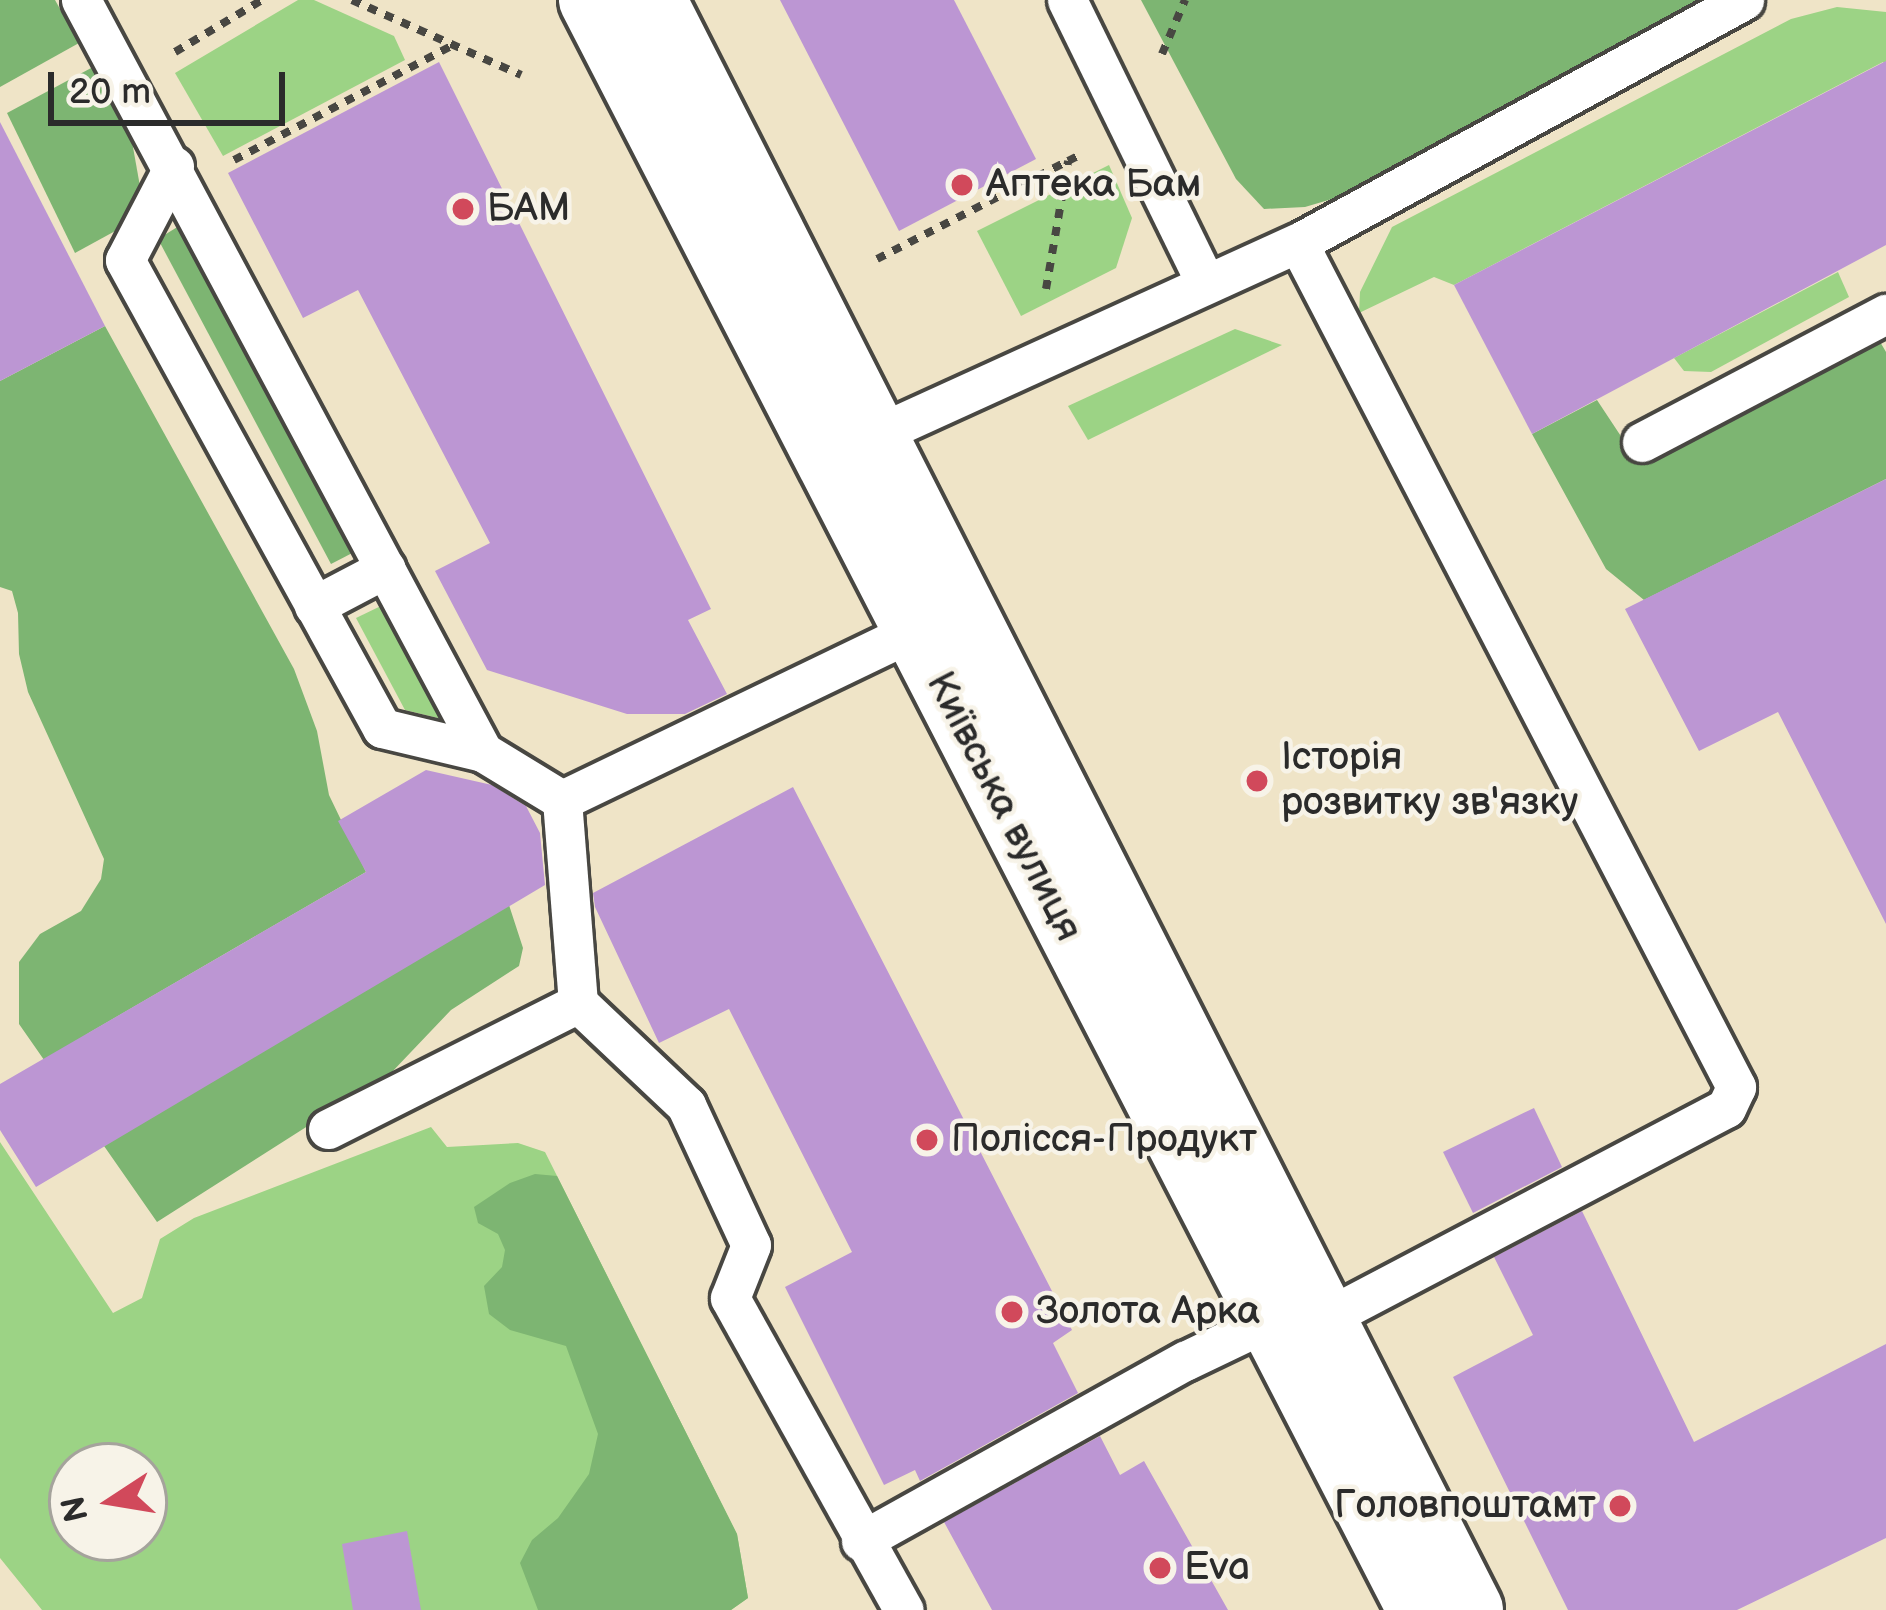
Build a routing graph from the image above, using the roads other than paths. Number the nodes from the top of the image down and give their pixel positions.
1 (81, 0) edge
2 (592, 0) edge
3 (653, 0) edge
4 (1067, 0) edge
5 (1744, 0) edge
6 (179, 176) junction
7 (1298, 243) junction
8 (1205, 282) junction
9 (1886, 314) edge
10 (878, 434) junction
11 (1642, 442) dead end
12 (386, 568) junction
13 (314, 606) junction
14 (913, 631) junction
15 (483, 752) junction
16 (562, 800) junction
17 (578, 1003) junction
18 (328, 1129) dead end
19 (1290, 1327) junction
20 (861, 1541) junction
21 (904, 1610) edge
22 (1421, 1610) edge
23 (1470, 1610) edge

1 - 6 lane
2 - 14 main road, Київська вулиця
3 - 10 main road, Київська вулиця
4 - 8 lane
5 - 7 lane
6 - 12 lane
6 - 13 lane
7 - 8 lane
7 - 19 lane
8 - 10 lane
9 - 11 lane
10 - 19 main road, Київська вулиця
12 - 13 lane
12 - 15 lane
13 - 15 lane
14 - 16 lane
14 - 19 main road, Київська вулиця
15 - 16 lane
16 - 17 lane
17 - 18 lane
17 - 20 lane
19 - 20 lane
19 - 22 main road, Київська вулиця
19 - 23 main road, Київська вулиця
20 - 21 lane

